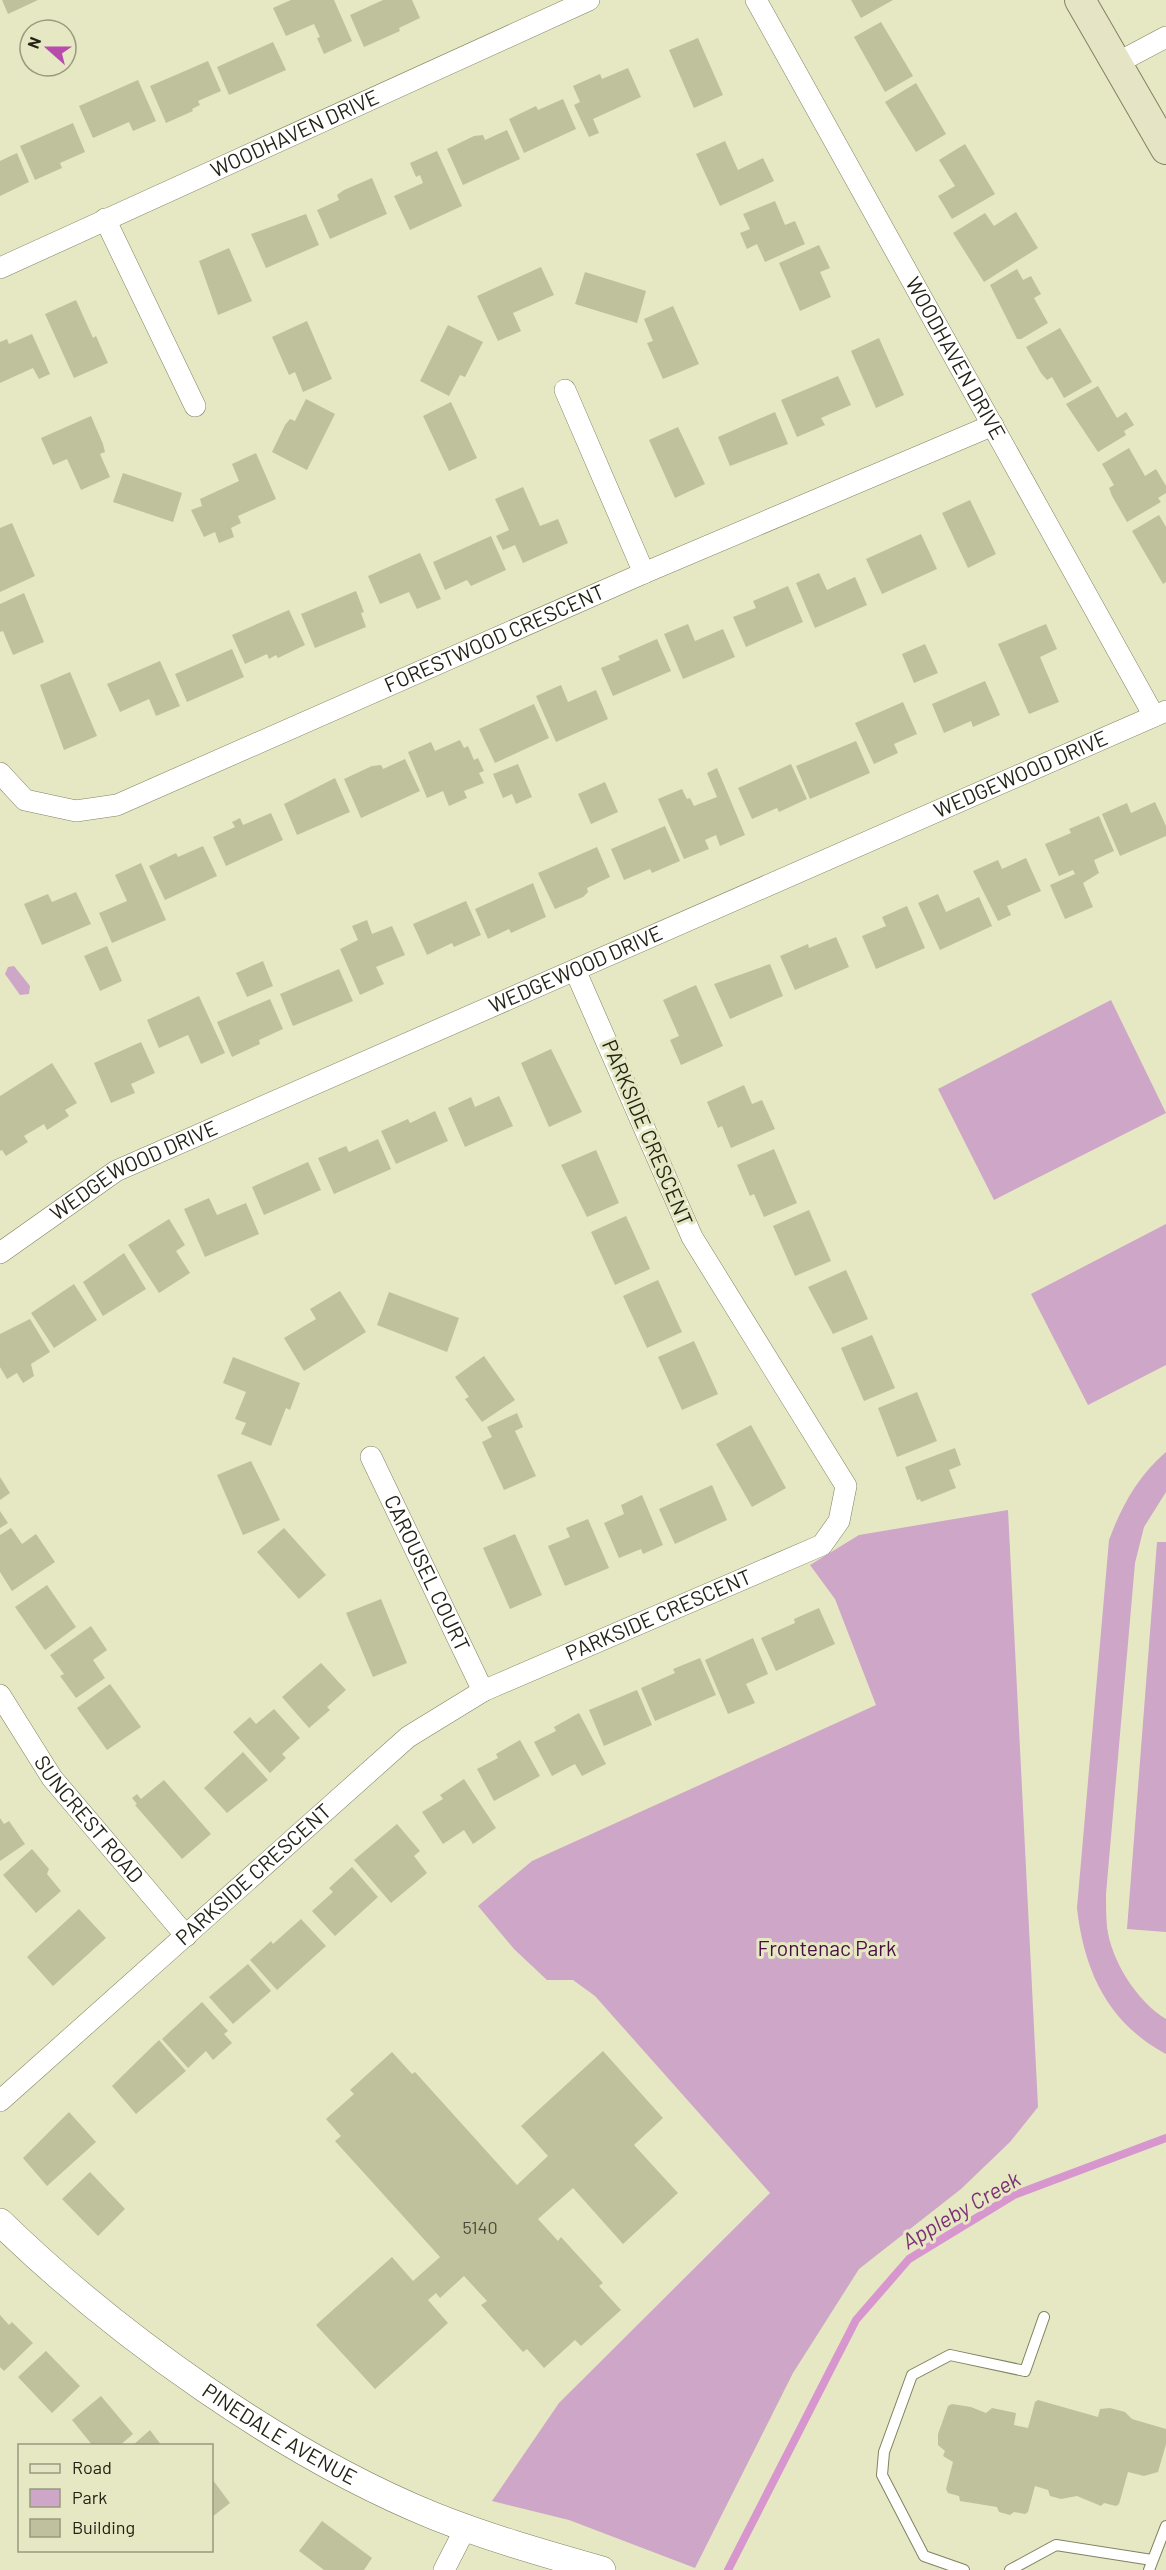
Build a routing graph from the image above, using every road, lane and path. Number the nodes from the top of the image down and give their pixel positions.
1 (589, 0) edge
2 (756, 0) edge
3 (1080, 0) edge
4 (1166, 37) edge
5 (1117, 63) junction
6 (1166, 149) edge
7 (105, 219) junction
8 (0, 268) edge
9 (565, 390) dead end
10 (195, 406) dead end
11 (993, 425) junction
12 (644, 573) junction
13 (1160, 713) edge
14 (0, 773) edge
15 (575, 970) junction
16 (0, 1254) edge
17 (371, 1457) dead end
18 (483, 1691) junction
19 (0, 1695) edge
20 (186, 1936) junction
21 (0, 2101) edge
22 (0, 2222) edge
23 (1044, 2317) dead end
24 (1166, 2526) edge
25 (466, 2528) junction
26 (1150, 2565) edge
27 (444, 2570) edge
28 (602, 2570) edge
29 (964, 2570) edge
30 (1010, 2570) edge

1 - 7 street, WOODHAVEN DRIVE
2 - 11 street, WOODHAVEN DRIVE
3 - 5 main road
4 - 5 street
5 - 6 main road
7 - 8 street, WOODHAVEN DRIVE
7 - 10 street
9 - 12 street
11 - 12 street, FORESTWOOD CRESCENT
11 - 13 street, WOODHAVEN DRIVE
12 - 14 street, FORESTWOOD CRESCENT
13 - 15 street, WEDGEWOOD DRIVE
15 - 16 street, WEDGEWOOD DRIVE
15 - 18 street, PARKSIDE CRESCENT
17 - 18 street, CAROUSEL COURT
18 - 20 street, PARKSIDE CRESCENT
19 - 20 street, SUNCREST ROAD
20 - 21 street, PARKSIDE CRESCENT
22 - 25 street, PINEDALE AVENUE
23 - 29 lane
24 - 26 lane
25 - 27 street
25 - 28 street, PINEDALE AVENUE
26 - 30 lane

